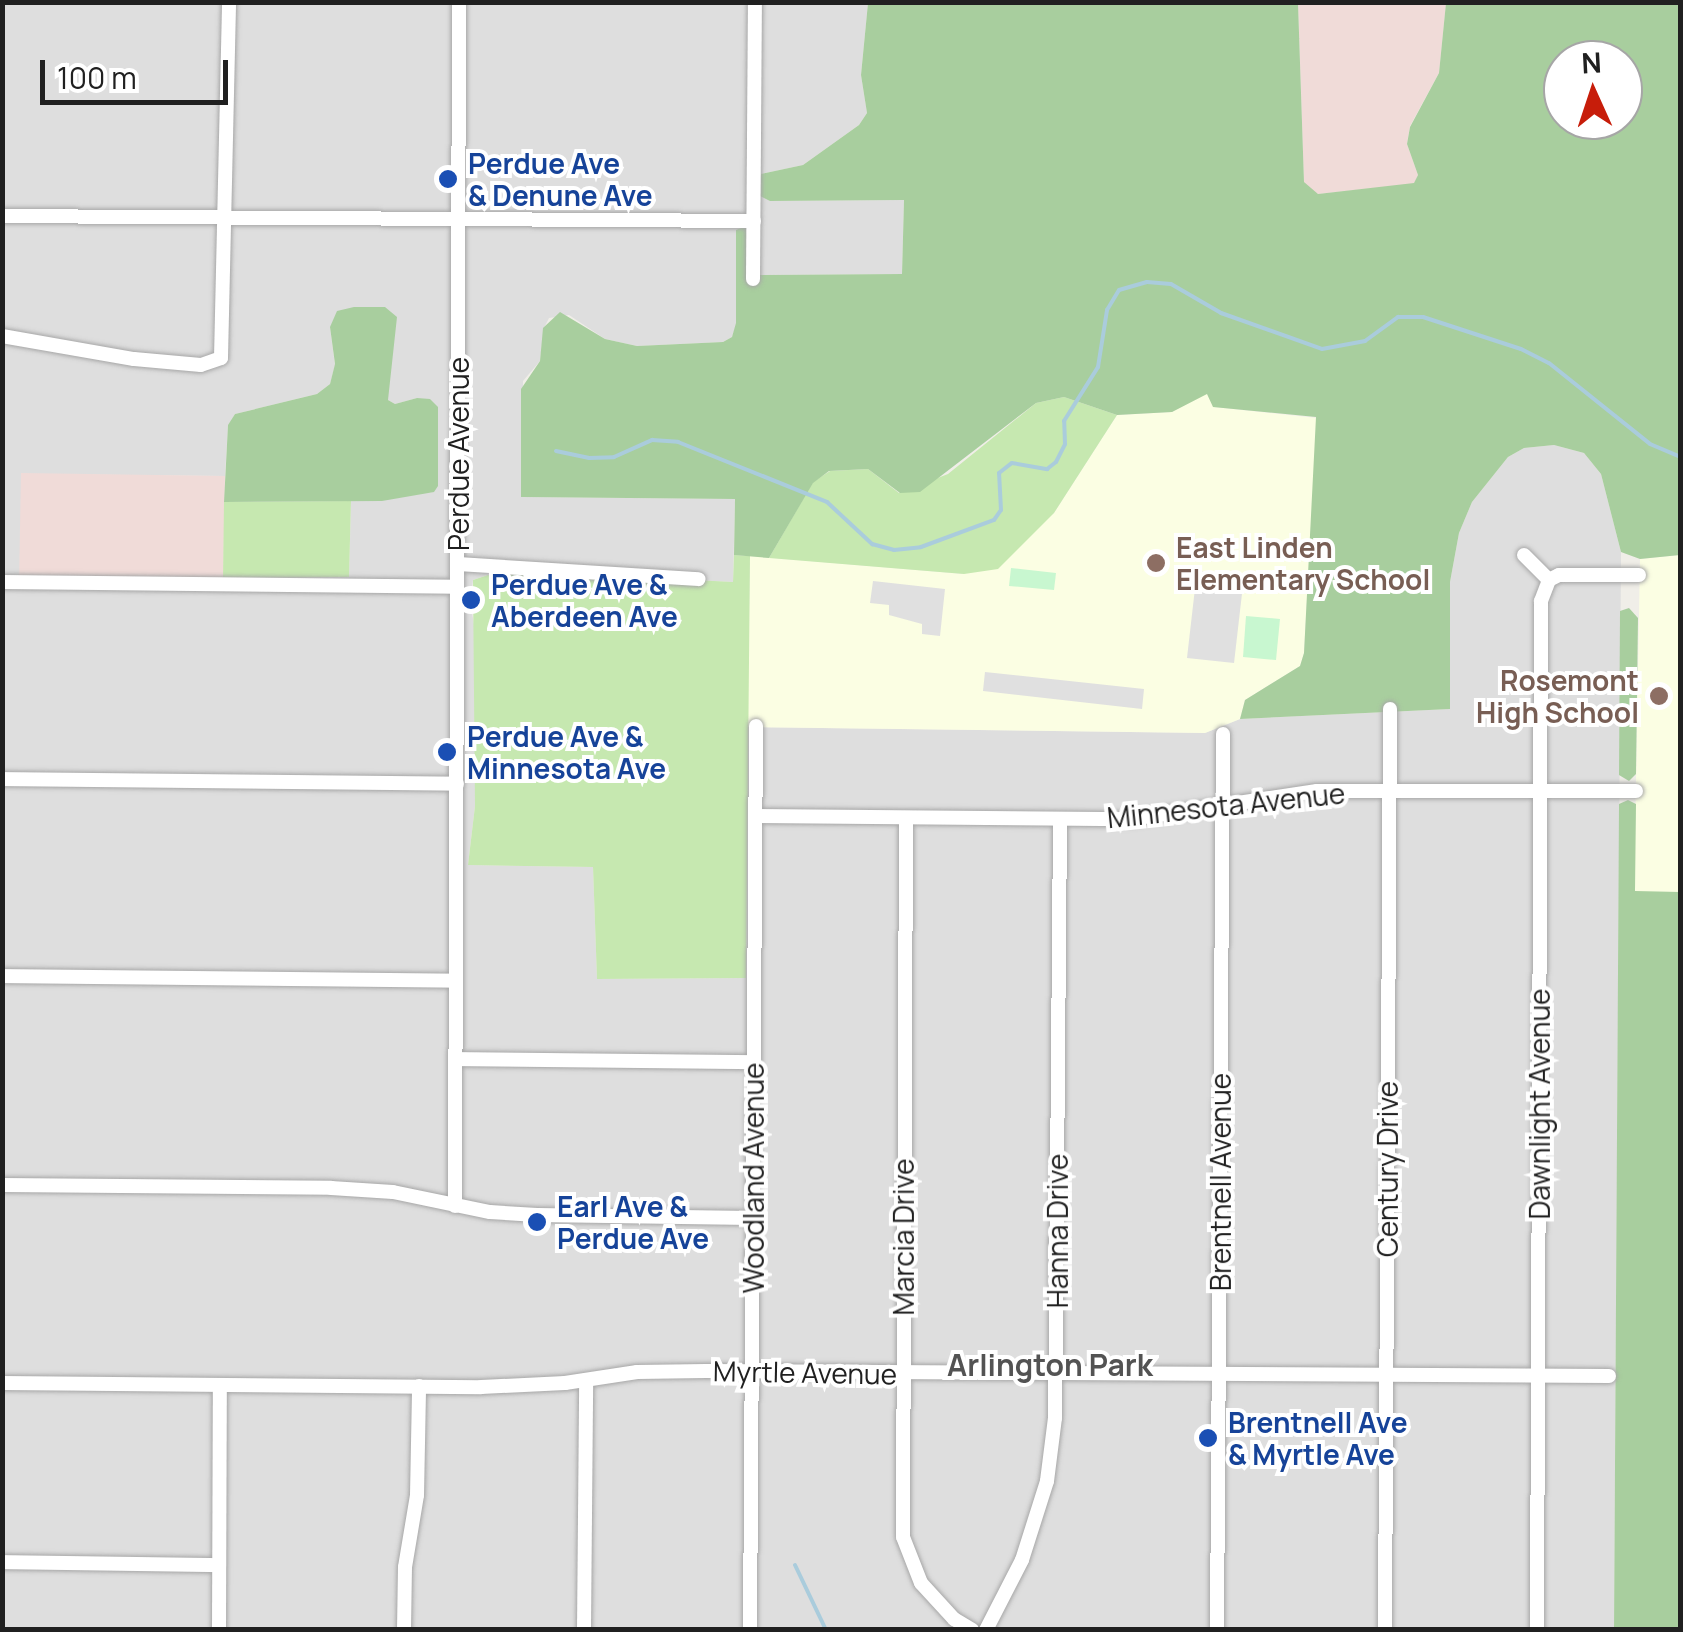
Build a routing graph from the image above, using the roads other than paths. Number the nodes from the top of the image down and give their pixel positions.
1 (229, 2) edge
2 (459, 2) edge
3 (755, 2) edge
4 (2, 216) edge
5 (226, 217) junction
6 (458, 219) junction
7 (754, 221) junction
8 (754, 279) dead end
9 (2, 336) edge
10 (1524, 554) dead end
11 (458, 564) junction
12 (1639, 575) dead end
13 (699, 579) dead end
14 (1549, 580) junction
15 (2, 582) edge
16 (457, 588) junction
17 (1390, 709) dead end
18 (756, 726) dead end
19 (1224, 734) dead end
20 (2, 779) edge
21 (457, 784) junction
22 (1636, 791) dead end
23 (1390, 792) junction
24 (1541, 793) junction
25 (1223, 805) junction
26 (756, 816) junction
27 (906, 818) junction
28 (1060, 820) junction
29 (2, 976) edge
30 (456, 980) junction
31 (456, 1058) junction
32 (753, 1062) junction
33 (2, 1185) edge
34 (456, 1206) junction
35 (752, 1218) junction
36 (752, 1372) junction
37 (1057, 1372) junction
38 (902, 1373) junction
39 (1219, 1375) junction
40 (1386, 1376) junction
41 (1539, 1376) junction
42 (1609, 1376) dead end
43 (586, 1380) junction
44 (2, 1383) edge
45 (220, 1386) junction
46 (420, 1386) junction
47 (2, 1562) edge
48 (219, 1565) junction
49 (220, 1630) edge
50 (404, 1630) edge
51 (584, 1630) edge
52 (750, 1630) edge
53 (972, 1630) edge
54 (986, 1630) edge
55 (1216, 1630) edge
56 (1385, 1630) edge
57 (1537, 1630) edge

1 - 5 street
2 - 6 street, Perdue Avenue
3 - 7 street
4 - 5 street
5 - 6 street
5 - 9 street
6 - 7 street
6 - 11 street, Perdue Avenue
7 - 8 street
10 - 14 street
11 - 13 street
11 - 16 street, Perdue Avenue
12 - 14 street
14 - 24 street, Dawnlight Avenue
15 - 16 street
16 - 21 street, Perdue Avenue
17 - 23 street, Century Drive
18 - 26 street, Woodland Avenue
19 - 25 street, Brentnell Avenue
20 - 21 street
21 - 30 street, Perdue Avenue
22 - 24 street, Minnesota Avenue
23 - 24 street, Minnesota Avenue
23 - 25 street, Minnesota Avenue
23 - 40 street, Century Drive
24 - 41 street, Dawnlight Avenue
25 - 28 street, Minnesota Avenue
25 - 39 street, Brentnell Avenue
26 - 27 street, Minnesota Avenue
26 - 32 street, Woodland Avenue
27 - 28 street, Minnesota Avenue
27 - 38 street, Marcia Drive
28 - 37 street, Hanna Drive
29 - 30 street
30 - 31 street, Perdue Avenue
31 - 32 street
31 - 34 street, Perdue Avenue
32 - 35 street, Woodland Avenue
33 - 34 street
34 - 35 street
35 - 36 street, Woodland Avenue
36 - 38 street, Myrtle Avenue
36 - 43 street, Myrtle Avenue
36 - 52 street, Woodland Avenue
37 - 38 street, Myrtle Avenue
37 - 39 street, Myrtle Avenue
37 - 54 street, Hanna Drive
38 - 53 street, Marcia Drive
39 - 40 street, Myrtle Avenue
39 - 55 street, Brentnell Avenue
40 - 41 street, Myrtle Avenue
40 - 56 street, Century Drive
41 - 42 street, Myrtle Avenue
41 - 57 street, Dawnlight Avenue
43 - 46 street, Myrtle Avenue
43 - 51 street
44 - 45 street, Myrtle Avenue
45 - 46 street, Myrtle Avenue
45 - 48 street
46 - 50 street
47 - 48 street
48 - 49 street

